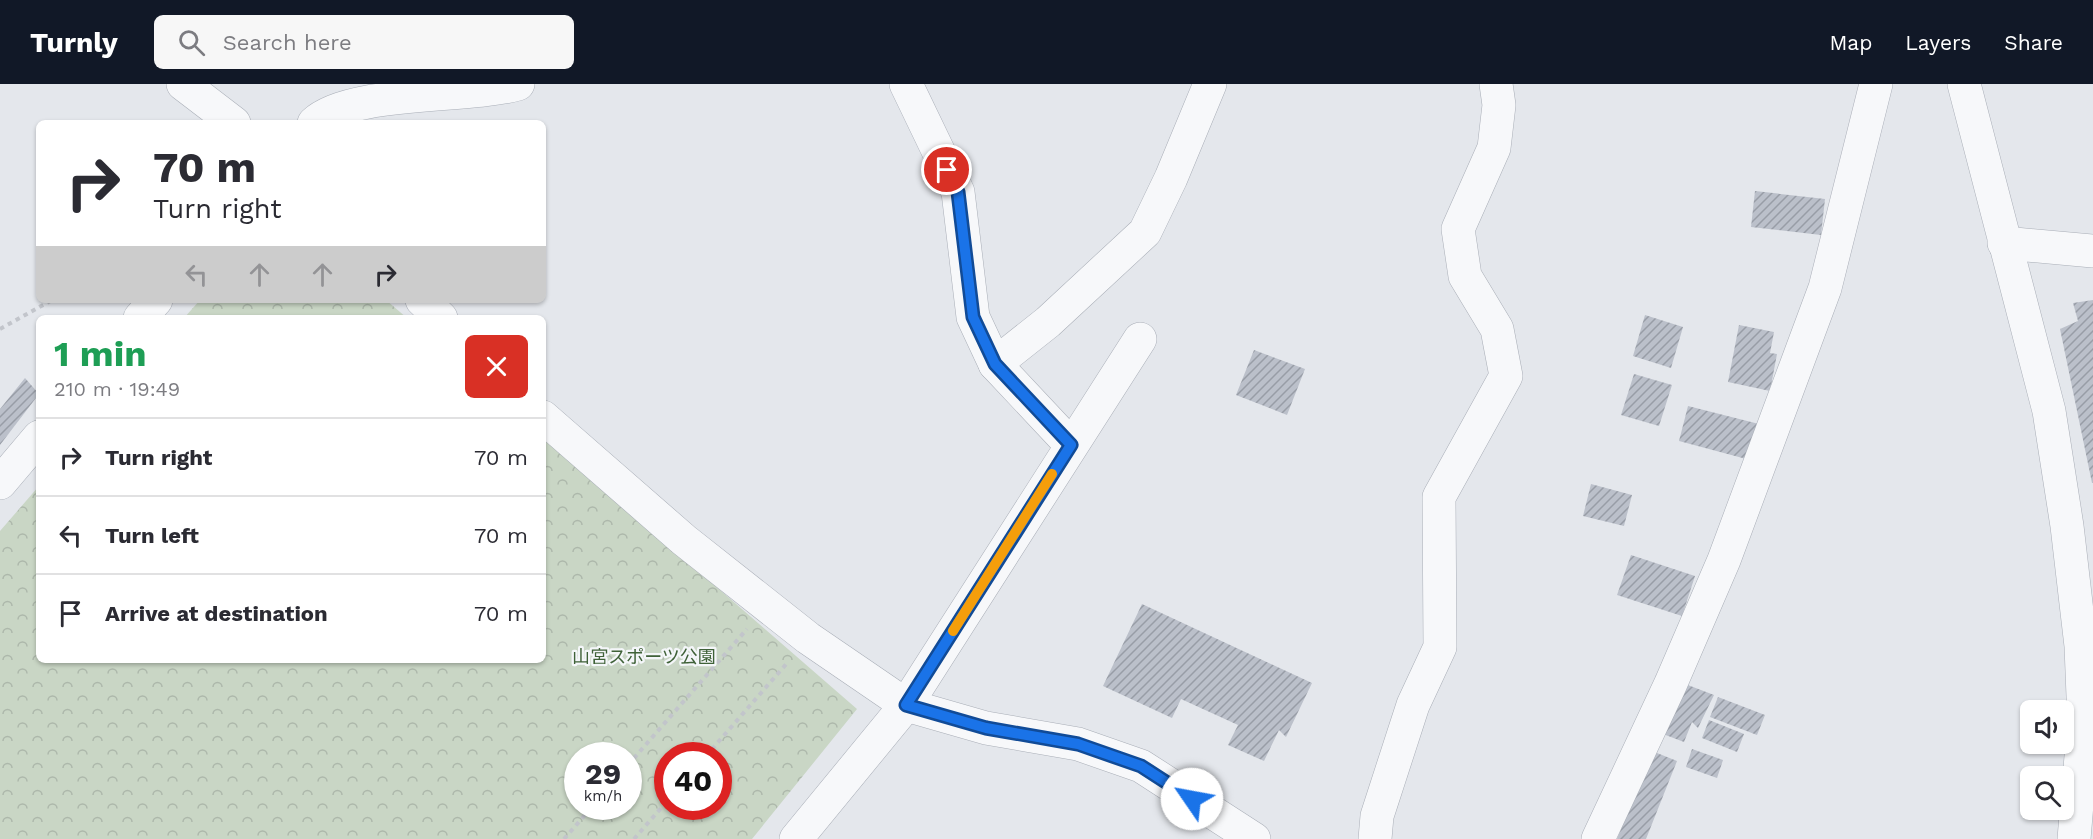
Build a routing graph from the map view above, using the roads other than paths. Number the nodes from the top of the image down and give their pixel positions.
1 (183, 84) edge
2 (519, 84) edge
3 (906, 84) edge
4 (1210, 84) edge
5 (1496, 84) edge
6 (1876, 84) edge
7 (1964, 84) edge
8 (230, 120) edge
9 (317, 120) edge
10 (2004, 243) junction
11 (2093, 251) edge
12 (153, 303) edge
13 (425, 303) edge
14 (143, 315) edge
15 (438, 315) edge
16 (1140, 339) dead end
17 (995, 364) junction
18 (546, 420) edge
19 (36, 441) edge
20 (1071, 445) junction
21 (0, 483) edge
22 (906, 705) junction
23 (2089, 721) edge
24 (796, 839) edge
25 (1254, 839) edge
26 (1375, 839) edge
27 (1598, 839) edge
28 (2074, 839) edge

1 - 8 street
2 - 9 street
3 - 17 street
4 - 17 street
5 - 26 street
6 - 27 street
7 - 10 street
10 - 11 street
10 - 23 street
12 - 14 street
13 - 15 street
16 - 20 street
17 - 20 street
18 - 22 street
19 - 21 street
20 - 22 street
22 - 24 street
22 - 25 street
23 - 28 street

